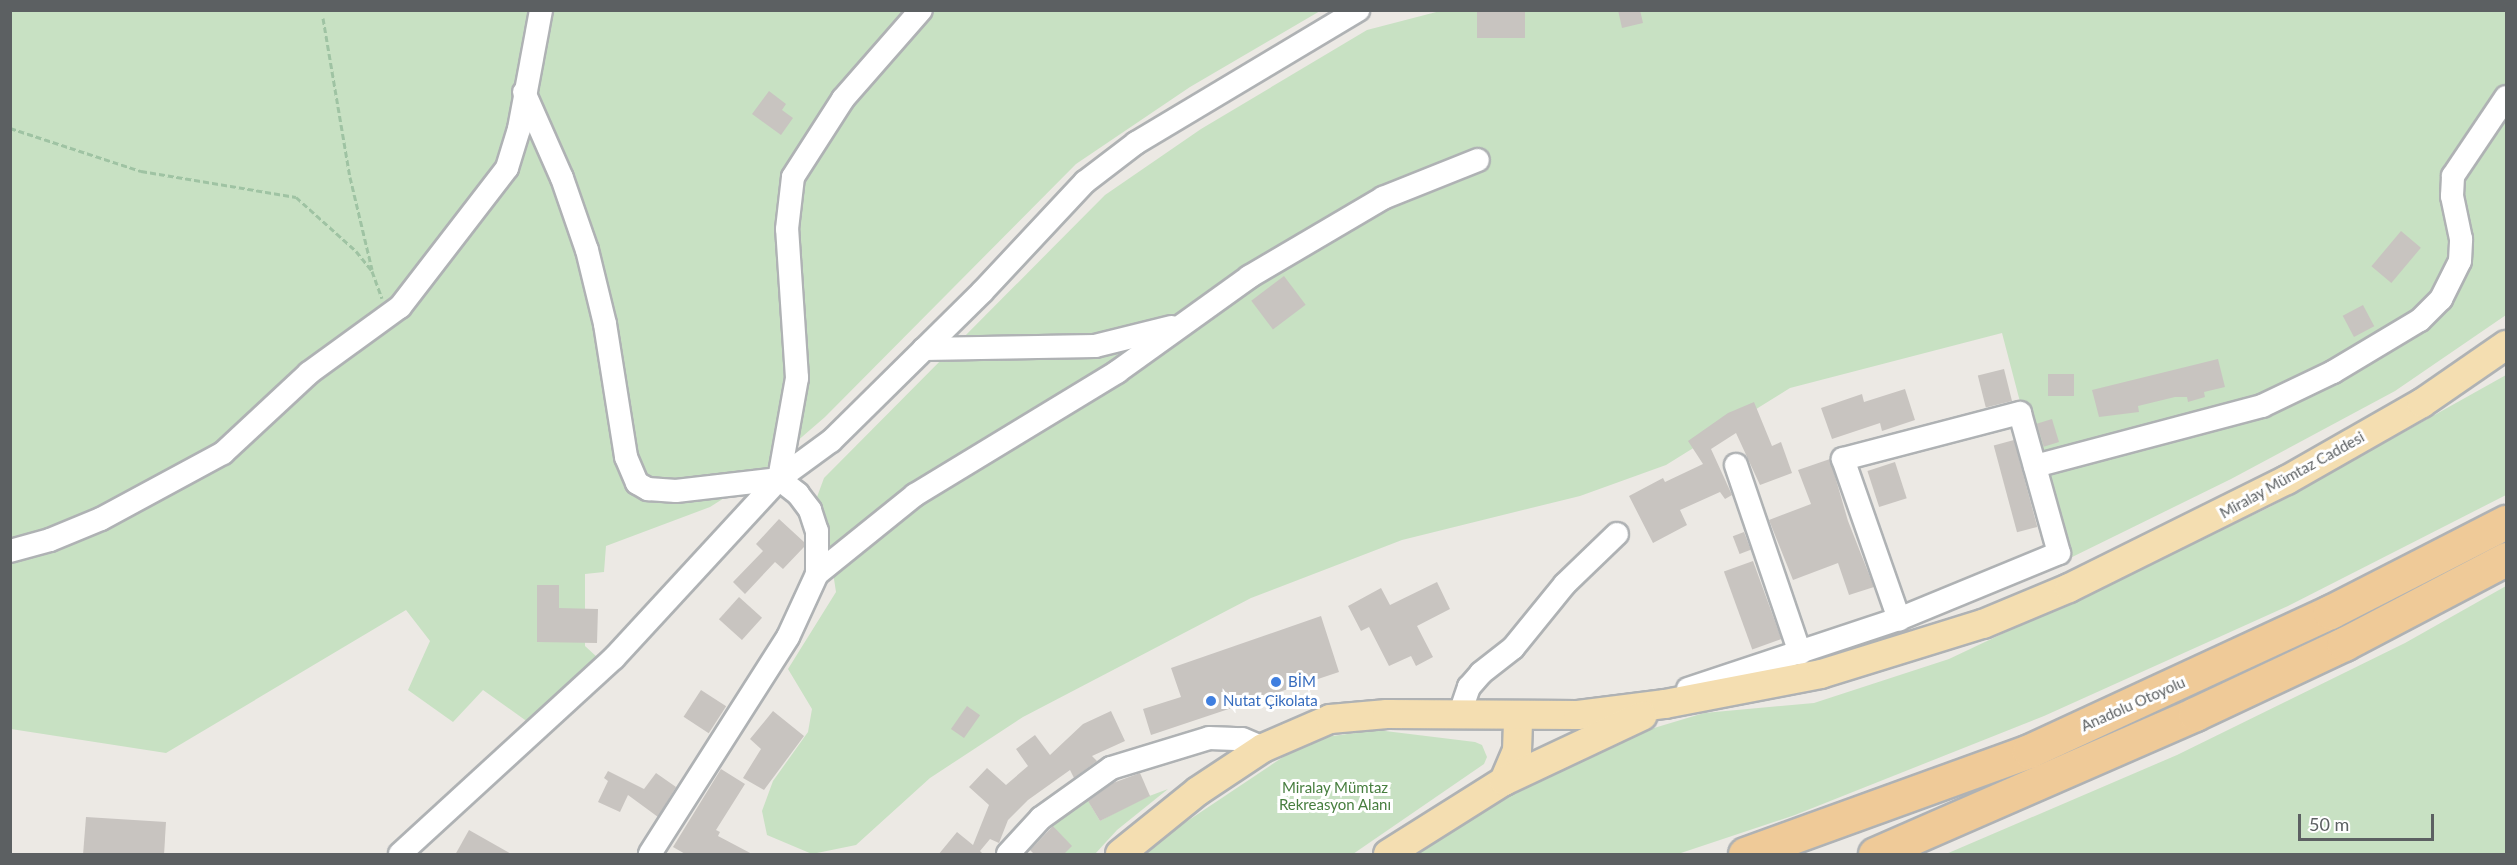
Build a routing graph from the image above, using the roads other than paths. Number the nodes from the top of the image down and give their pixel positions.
1 (541, 10) edge
2 (921, 10) edge
3 (1358, 10) edge
4 (524, 92) junction
5 (2506, 97) edge
6 (1478, 160) dead end
7 (1193, 320) junction
8 (2506, 345) edge
9 (924, 350) junction
10 (1736, 465) dead end
11 (2035, 466) junction
12 (779, 479) junction
13 (2506, 522) edge
14 (1617, 534) dead end
15 (10, 551) edge
16 (2506, 559) edge
17 (817, 574) junction
18 (1899, 618) junction
19 (1800, 653) junction
20 (1665, 704) junction
21 (1620, 711) junction
22 (1459, 716) junction
23 (1518, 717) junction
24 (1263, 748) junction
25 (1504, 781) junction
26 (656, 849) edge
27 (399, 855) edge
28 (1008, 855) edge
29 (1119, 855) edge
30 (1388, 855) edge
31 (1745, 855) edge
32 (1875, 855) edge

1 - 4 street
2 - 12 street
3 - 9 street
4 - 12 street
4 - 15 street
5 - 11 street
6 - 7 street
7 - 9 street
7 - 17 street
8 - 20 main road, Miralay Mümtaz Caddesi
9 - 12 street
10 - 19 street
11 - 18 street
11 - 18 street
12 - 17 street
12 - 27 street
13 - 31 highway, Anadolu Otoyolu
14 - 22 street
16 - 32 highway
17 - 26 street
18 - 19 street
19 - 21 street
20 - 21 main road, Miralay Mümtaz Caddesi
20 - 25 main road
21 - 23 main road, Miralay Mümtaz Caddesi
22 - 23 main road, Miralay Mümtaz Caddesi
22 - 24 main road, Miralay Mümtaz Caddesi
23 - 25 main road
24 - 28 street
24 - 29 main road, Miralay Mümtaz Caddesi
25 - 30 main road

